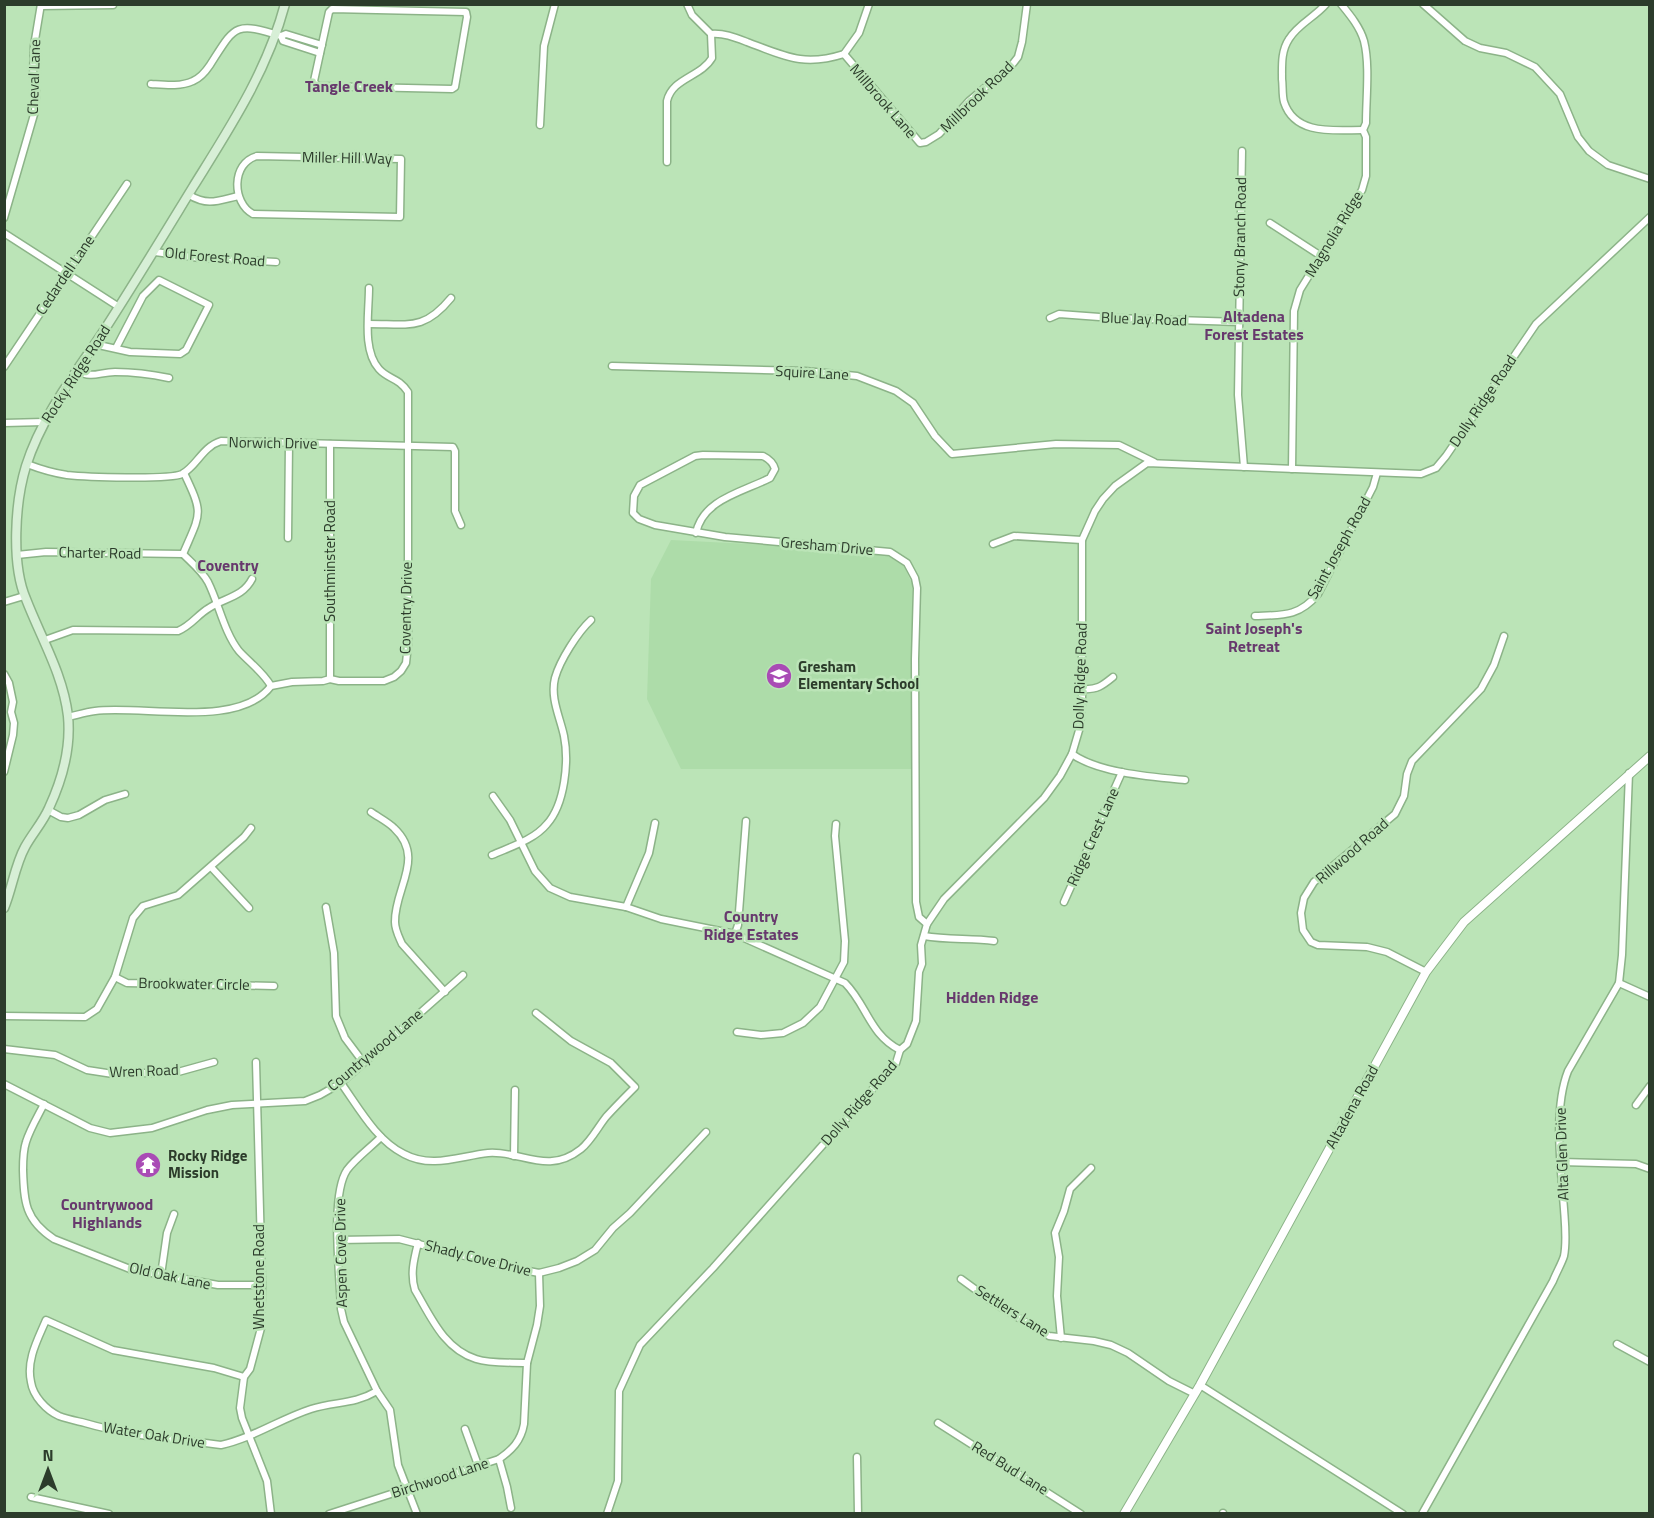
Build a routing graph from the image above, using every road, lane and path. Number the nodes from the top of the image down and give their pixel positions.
1 (285, 4) edge
2 (555, 4) edge
3 (687, 4) edge
4 (869, 4) edge
5 (1027, 4) edge
6 (1326, 4) edge
7 (1341, 4) edge
8 (1423, 4) edge
9 (41, 5) edge
10 (113, 5) edge
11 (711, 34) junction
12 (279, 36) junction
13 (299, 42) junction
14 (322, 45) junction
15 (320, 53) junction
16 (844, 54) junction
17 (151, 84) dead end
18 (540, 125) dead end
19 (1363, 130) junction
20 (920, 143) joint
21 (1242, 151) dead end
22 (667, 162) dead end
23 (1650, 179) edge
24 (127, 184) dead end
25 (189, 195) junction
26 (238, 196) junction
27 (1650, 217) edge
28 (4, 218) edge
29 (1270, 223) dead end
30 (4, 233) edge
31 (155, 252) junction
32 (1321, 256) junction
33 (276, 262) dead end
34 (66, 273) junction
35 (369, 288) dead end
36 (451, 298) dead end
37 (119, 308) junction
38 (1050, 318) dead end
39 (1239, 322) junction
40 (369, 324) junction
41 (94, 344) junction
42 (116, 348) junction
43 (612, 366) dead end
44 (4, 368) edge
45 (77, 371) junction
46 (169, 378) dead end
47 (44, 422) junction
48 (4, 423) edge
49 (289, 443) junction
50 (330, 444) junction
51 (407, 444) junction
52 (1155, 463) junction
53 (27, 464) junction
54 (1244, 467) junction
55 (1292, 469) junction
56 (184, 473) junction
57 (1377, 473) junction
58 (461, 525) dead end
59 (696, 533) junction
60 (288, 538) dead end
61 (1082, 540) junction
62 (993, 544) dead end
63 (183, 554) junction
64 (17, 555) junction
65 (252, 579) dead end
66 (24, 596) junction
67 (4, 603) edge
68 (216, 605) junction
69 (1255, 616) dead end
70 (591, 620) dead end
71 (1504, 636) dead end
72 (45, 640) junction
73 (4, 674) edge
74 (1113, 677) dead end
75 (330, 679) junction
76 (271, 686) junction
77 (1082, 688) junction
78 (8, 712) edge
79 (68, 717) junction
80 (1072, 754) junction
81 (1650, 756) edge
82 (4, 772) edge
83 (1122, 772) junction
84 (1629, 773) junction
85 (1185, 780) dead end
86 (124, 794) dead end
87 (493, 796) dead end
88 (48, 810) junction
89 (371, 812) dead end
90 (746, 821) dead end
91 (655, 823) dead end
92 (836, 824) dead end
93 (251, 828) dead end
94 (520, 842) junction
95 (492, 855) dead end
96 (211, 867) junction
97 (1064, 902) dead end
98 (326, 907) dead end
99 (626, 907) junction
100 (4, 908) edge
101 (249, 909) dead end
102 (927, 924) junction
103 (735, 934) junction
104 (924, 936) junction
105 (994, 941) dead end
106 (1426, 972) junction
107 (463, 975) dead end
108 (115, 977) junction
109 (835, 978) junction
110 (1619, 983) junction
111 (274, 986) dead end
112 (445, 992) junction
113 (1650, 997) edge
114 (537, 1014) dead end
115 (4, 1016) edge
116 (737, 1032) dead end
117 (4, 1049) edge
118 (900, 1050) junction
119 (214, 1062) dead end
120 (255, 1062) dead end
121 (363, 1062) junction
122 (341, 1083) junction
123 (4, 1084) edge
124 (1650, 1086) edge
125 (515, 1090) dead end
126 (256, 1103) junction
127 (44, 1104) junction
128 (1636, 1105) dead end
129 (706, 1132) dead end
130 (381, 1137) junction
131 (514, 1156) junction
132 (1561, 1162) junction
133 (1091, 1168) dead end
134 (1650, 1168) edge
135 (174, 1214) dead end
136 (338, 1240) junction
137 (418, 1243) junction
138 (539, 1273) junction
139 (160, 1275) junction
140 (961, 1279) dead end
141 (262, 1285) junction
142 (1061, 1338) junction
143 (1617, 1344) dead end
144 (1650, 1362) edge
145 (527, 1364) junction
146 (244, 1377) junction
147 (1200, 1385) junction
148 (378, 1390) junction
149 (1195, 1394) junction
150 (938, 1423) dead end
151 (465, 1429) dead end
152 (249, 1436) junction
153 (857, 1457) dead end
154 (499, 1459) junction
155 (478, 1465) junction
156 (405, 1488) junction
157 (31, 1497) dead end
158 (511, 1508) dead end
159 (339, 1513) edge
160 (109, 1514) edge
161 (271, 1514) edge
162 (329, 1514) edge
163 (417, 1514) edge
164 (607, 1514) edge
165 (858, 1514) edge
166 (1081, 1514) edge
167 (1124, 1514) edge
168 (1403, 1514) edge
169 (1422, 1514) edge

1 - 12 main road, Rocky Ridge Road
2 - 18 street
3 - 11 street
4 - 16 street
5 - 20 street, Millbrook Road
6 - 19 street
7 - 19 street, Magnolia Ridge
8 - 23 street
9 - 10 street
9 - 28 street, Cheval Lane
11 - 16 street, Millbrook Lane
11 - 22 street
12 - 13 street
12 - 17 street
12 - 25 main road, Rocky Ridge Road
13 - 14 street
13 - 15 street
14 - 15 street
14 - 15 street
16 - 20 street, Millbrook Lane
19 - 32 street, Magnolia Ridge
21 - 39 street, Stony Branch Road
24 - 34 street, Cedardell Lane
25 - 26 street
25 - 31 main road, Rocky Ridge Road
26 - 26 street, Miller Hill Way
27 - 57 street, Dolly Ridge Road
29 - 32 street
30 - 34 street
31 - 33 street, Old Forest Road
31 - 37 main road, Rocky Ridge Road
32 - 55 street, Magnolia Ridge
34 - 37 street
34 - 44 street, Cedardell Lane
35 - 40 street, Coventry Drive
36 - 40 street
37 - 41 main road, Rocky Ridge Road
38 - 39 street, Blue Jay Road
39 - 54 street, Stony Branch Road
40 - 51 street, Coventry Drive
41 - 42 street
41 - 45 main road, Rocky Ridge Road
42 - 42 street
43 - 52 street, Squire Lane
45 - 46 street
45 - 47 main road, Rocky Ridge Road
47 - 48 street
47 - 53 main road, Rocky Ridge Road
49 - 50 street, Norwich Drive
49 - 56 street, Norwich Drive
49 - 60 street
50 - 51 street, Norwich Drive
50 - 75 street, Southminster Road
51 - 58 street, Norwich Drive
51 - 75 street, Coventry Drive
52 - 54 street, Dolly Ridge Road
52 - 61 street, Dolly Ridge Road
53 - 56 street
53 - 64 main road, Rocky Ridge Road
54 - 55 street, Dolly Ridge Road
55 - 57 street, Dolly Ridge Road
56 - 63 street
57 - 69 street, Saint Joseph Road
59 - 59 street, Gresham Drive
59 - 102 street, Gresham Drive
61 - 62 street
61 - 77 street, Dolly Ridge Road
63 - 64 street, Charter Road
63 - 68 street
64 - 66 main road, Rocky Ridge Road
65 - 68 street
66 - 67 street
66 - 72 main road, Rocky Ridge Road
68 - 72 street
68 - 76 street
70 - 94 street
71 - 106 street, Rillwood Road
72 - 79 main road, Rocky Ridge Road
73 - 78 street
74 - 77 street
75 - 76 street, Coventry Drive
76 - 79 street, Coventry Drive
77 - 80 street, Dolly Ridge Road
78 - 82 street
79 - 88 main road, Rocky Ridge Road
80 - 83 street
80 - 102 street, Dolly Ridge Road
81 - 84 street, Altadena Road
83 - 85 street
83 - 97 street, Ridge Crest Lane
84 - 106 street, Altadena Road
84 - 110 street, Alta Glen Drive
86 - 88 street
87 - 94 street
88 - 100 main road, Rocky Ridge Road
89 - 112 street
90 - 103 street
91 - 99 street
92 - 109 street
93 - 96 street
94 - 95 street
94 - 99 street
96 - 101 street
96 - 108 street
98 - 121 street
99 - 103 street
102 - 104 street, Dolly Ridge Road
103 - 109 street
104 - 105 street
104 - 118 street, Dolly Ridge Road
106 - 147 street, Altadena Road
107 - 112 street, Countrywood Lane
108 - 111 street, Brookwater Circle
108 - 115 street
109 - 116 street
109 - 118 street
110 - 113 street
110 - 132 street, Alta Glen Drive
112 - 121 street, Countrywood Lane
114 - 131 street
117 - 119 street, Wren Road
118 - 164 street, Dolly Ridge Road
120 - 126 street, Whetstone Road
121 - 122 street, Countrywood Lane
122 - 126 street, Countrywood Lane
122 - 130 street
123 - 127 street, Countrywood Lane
124 - 128 street
125 - 131 street
126 - 127 street, Countrywood Lane
126 - 141 street, Whetstone Road
127 - 139 street, Old Oak Lane
129 - 138 street, Shady Cove Drive
130 - 131 street
130 - 136 street, Aspen Cove Drive
132 - 134 street
132 - 169 street, Alta Glen Drive
133 - 142 street
135 - 139 street
136 - 137 street, Shady Cove Drive
136 - 148 street, Aspen Cove Drive
137 - 138 street, Shady Cove Drive
137 - 145 street
138 - 145 street, Birchwood Lane
139 - 141 street, Old Oak Lane
140 - 142 street, Settlers Lane
141 - 146 street, Whetstone Road
142 - 149 street, Settlers Lane
143 - 144 street
145 - 154 street, Birchwood Lane
146 - 152 street, Whetstone Road
146 - 152 street, Water Oak Drive
147 - 149 street, Altadena Road
147 - 168 street
148 - 152 street, Water Oak Drive
148 - 156 street, Aspen Cove Drive
149 - 167 street, Altadena Road
150 - 166 street, Red Bud Lane
151 - 155 street
152 - 161 street, Whetstone Road
153 - 165 street
154 - 155 street, Birchwood Lane
154 - 158 street
155 - 156 street, Birchwood Lane
156 - 159 street, Birchwood Lane
156 - 163 street, Aspen Cove Drive
157 - 160 street
159 - 162 street, Birchwood Lane

